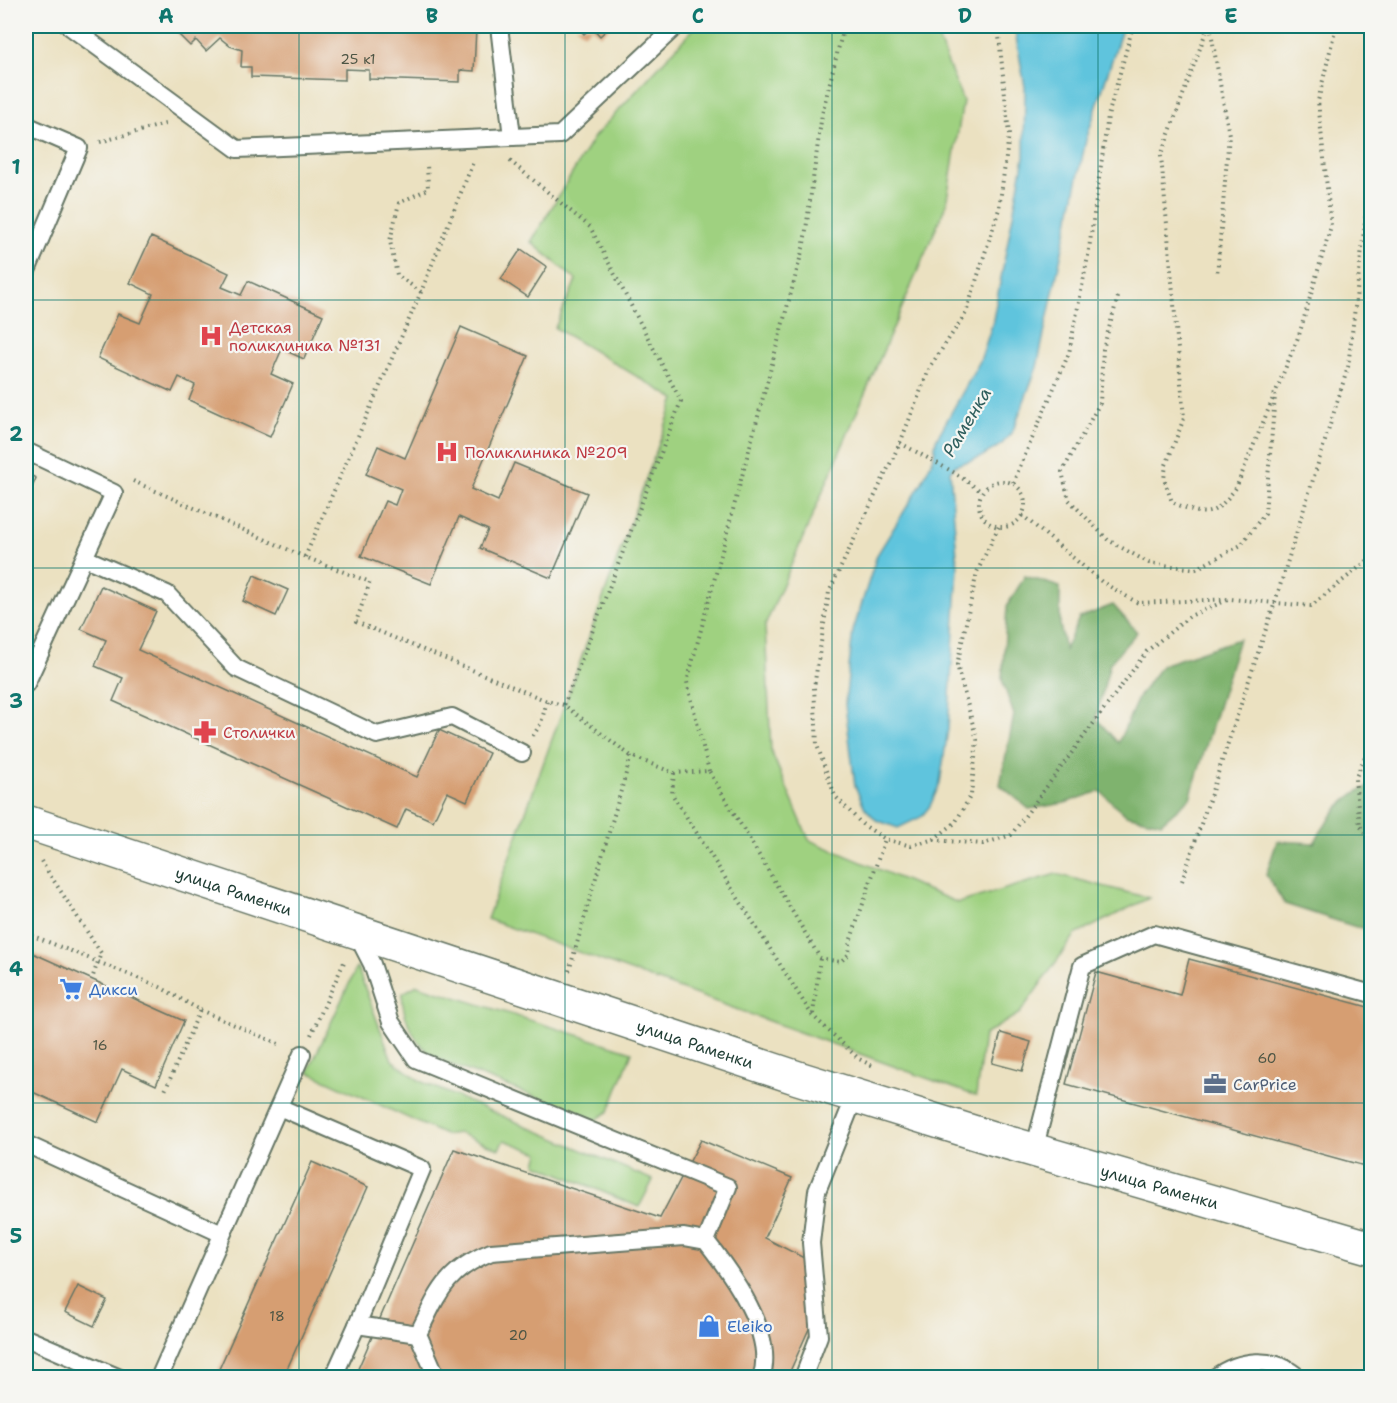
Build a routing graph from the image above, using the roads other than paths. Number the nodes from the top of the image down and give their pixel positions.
1 (69, 26) edge
2 (499, 26) edge
3 (676, 26) edge
4 (26, 125) edge
5 (512, 137) junction
6 (26, 273) edge
7 (26, 451) edge
8 (85, 558) junction
9 (29, 666) edge
10 (26, 684) edge
11 (522, 753) dead end
12 (26, 822) edge
13 (351, 944) junction
14 (1371, 994) edge
15 (302, 1054) road end
16 (855, 1096) junction
17 (279, 1107) junction
18 (26, 1144) edge
19 (1034, 1150) junction
20 (222, 1234) junction
21 (706, 1241) junction
22 (1371, 1248) edge
23 (357, 1324) junction
24 (418, 1334) junction
25 (26, 1338) edge
26 (120, 1377) edge
27 (159, 1377) edge
28 (333, 1377) edge
29 (437, 1377) edge
30 (761, 1377) edge
31 (803, 1377) edge
32 (1214, 1377) edge
33 (1299, 1377) edge

1 - 5 lane
2 - 5 lane
3 - 5 lane
4 - 6 lane
7 - 8 lane
8 - 9 lane
8 - 11 lane
9 - 10 lane
12 - 13 street, улица Раменки
13 - 16 street, улица Раменки
13 - 21 lane
14 - 19 lane
15 - 17 lane
16 - 19 street, улица Раменки
16 - 31 lane
17 - 20 lane
17 - 23 lane
18 - 20 lane
19 - 22 street, улица Раменки
20 - 27 lane
21 - 24 lane
21 - 30 lane
23 - 24 lane
23 - 28 lane
24 - 29 lane
25 - 26 lane
32 - 33 lane

